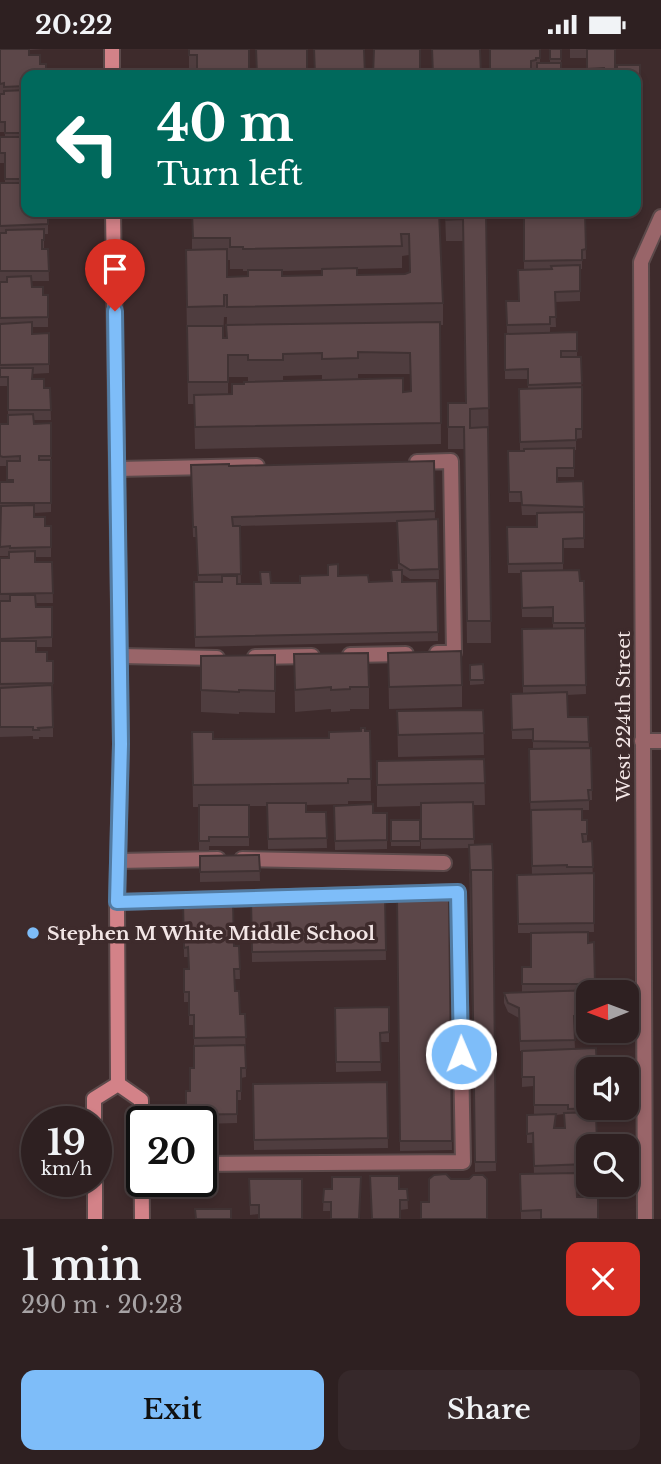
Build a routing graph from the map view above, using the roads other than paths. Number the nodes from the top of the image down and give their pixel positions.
1 (112, 49) edge
2 (112, 70) edge
3 (113, 217) edge
4 (661, 217) edge
5 (396, 463) edge
6 (273, 465) edge
7 (118, 469) junction
8 (121, 656) junction
9 (642, 741) junction
10 (661, 741) edge
11 (118, 861) junction
12 (444, 863) dead end
13 (117, 902) junction
14 (118, 1084) junction
15 (94, 1106) edge
16 (141, 1106) edge
17 (217, 1164) edge
18 (95, 1197) edge
19 (142, 1197) edge
20 (95, 1219) edge
21 (142, 1219) edge
22 (646, 1219) edge

1 - 2 main road
3 - 7 main road
4 - 9 street, West 224th Street
5 - 8 street
6 - 7 street
7 - 8 main road
8 - 11 main road
9 - 10 street
9 - 22 street, West 224th Street
11 - 12 street
11 - 13 main road
13 - 14 main road
13 - 17 street
14 - 15 main road
14 - 16 main road
18 - 20 main road
19 - 21 main road

